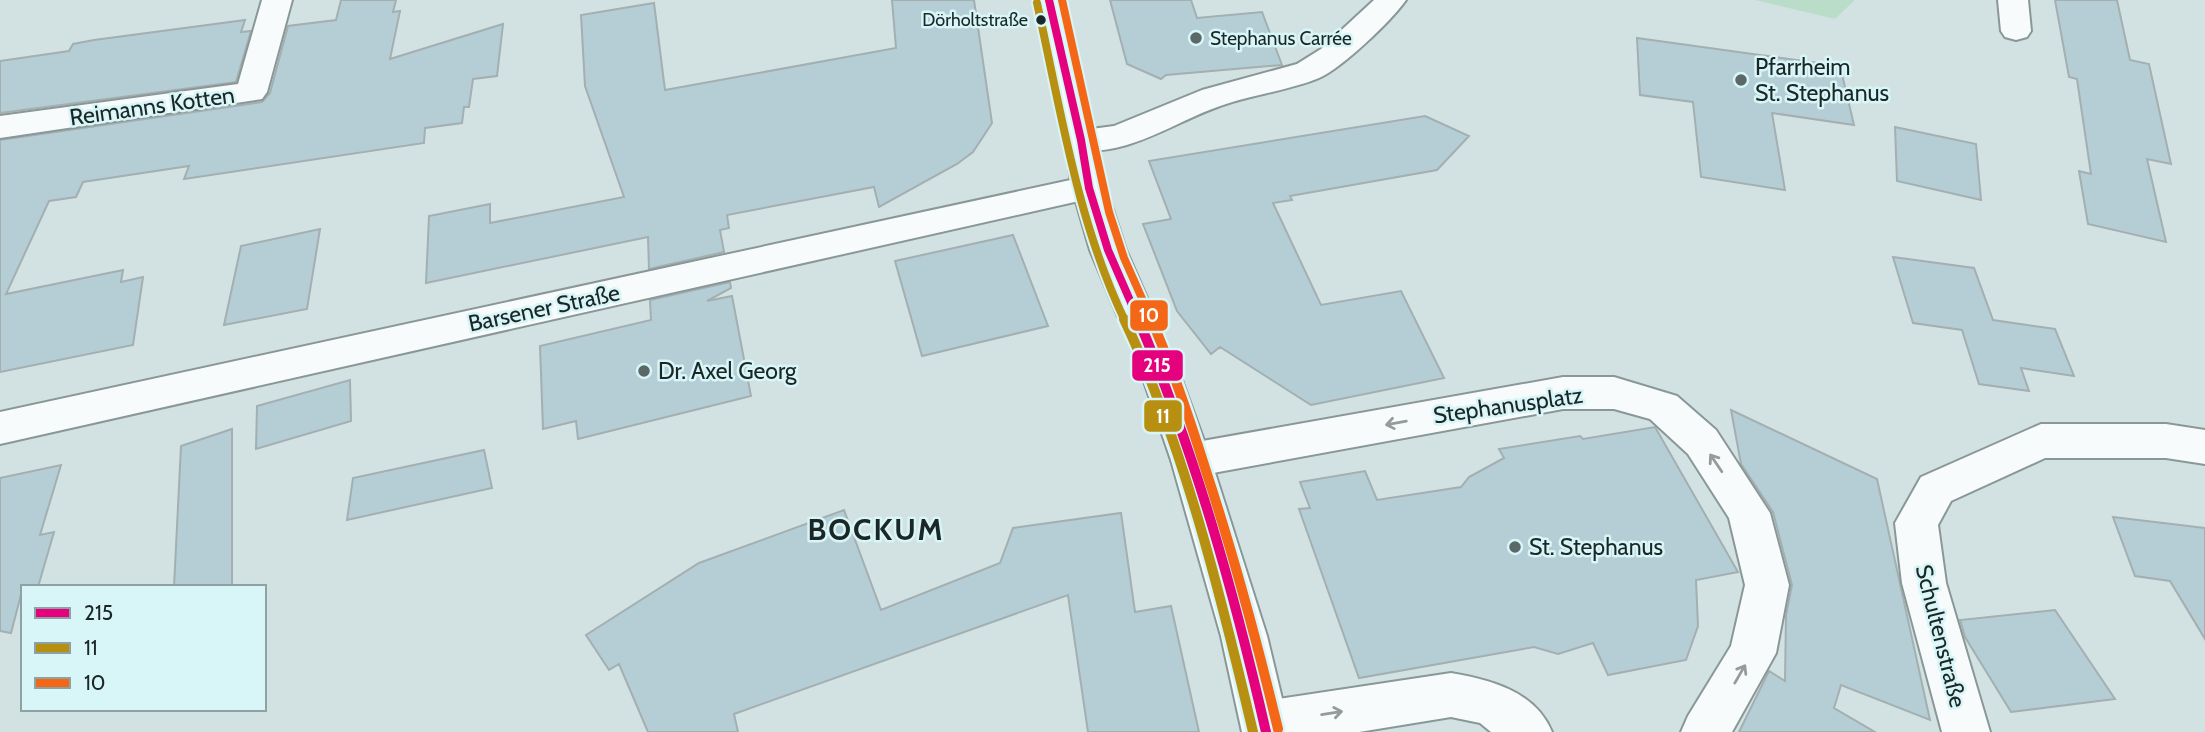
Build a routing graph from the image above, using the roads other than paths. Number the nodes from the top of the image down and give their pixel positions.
1 (277, 0) edge
2 (1049, 0) edge
3 (1391, 0) edge
4 (2013, 0) edge
5 (2016, 30) dead end
6 (0, 127) edge
7 (1081, 140) junction
8 (1089, 188) junction
9 (0, 428) edge
10 (2205, 447) edge
11 (1191, 460) junction
12 (1265, 728) edge
13 (1528, 732) edge
14 (1705, 732) edge
15 (1966, 732) edge

1 - 6 street, Reimanns Kotten
2 - 7 street
3 - 7 street
4 - 5 street
7 - 8 street
8 - 9 street, Barsener Straße
8 - 11 street
10 - 15 street, Schultenstraße
11 - 12 street
14 -> 11 street, Stephanusplatz
12 -> 13 street

